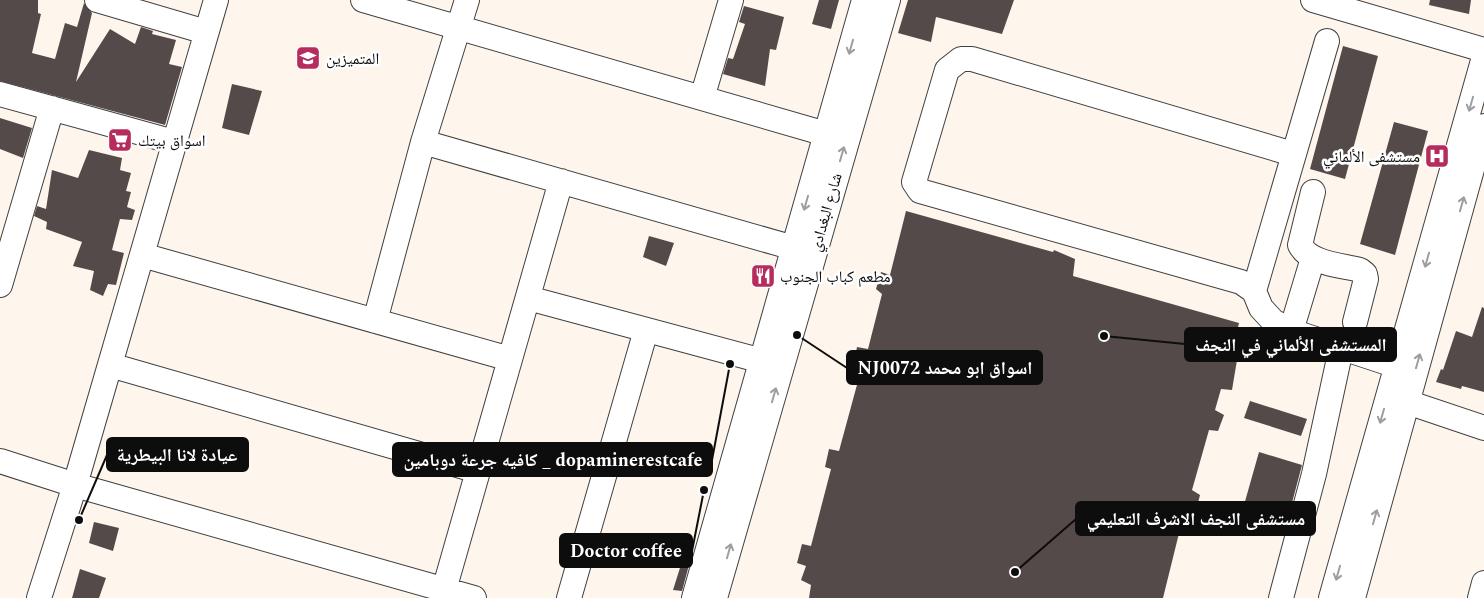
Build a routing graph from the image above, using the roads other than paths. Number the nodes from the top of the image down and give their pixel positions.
1 (97, 0) edge
2 (216, 0) edge
3 (363, 0) edge
4 (467, 0) edge
5 (731, 0) edge
6 (864, 0) edge
7 (888, 0) edge
8 (1313, 0) edge
9 (458, 28) junction
10 (206, 32) junction
11 (1327, 41) dead end
12 (1484, 50) edge
13 (1484, 57) edge
14 (0, 94) edge
15 (702, 98) junction
16 (52, 108) junction
17 (1484, 126) edge
18 (826, 134) junction
19 (174, 142) junction
20 (423, 142) junction
21 (1293, 154) junction
22 (1477, 179) edge
23 (561, 181) junction
24 (1313, 192) dead end
25 (794, 248) junction
26 (142, 255) junction
27 (1313, 258) junction
28 (0, 285) edge
29 (1254, 292) junction
30 (528, 298) junction
31 (375, 321) junction
32 (1355, 322) dead end
33 (646, 330) junction
34 (1291, 331) junction
35 (1341, 348) junction
36 (510, 359) junction
37 (762, 361) junction
38 (110, 365) junction
39 (1397, 366) junction
40 (1407, 402) junction
41 (1484, 428) edge
42 (744, 459) junction
43 (0, 461) edge
44 (478, 471) junction
45 (75, 485) junction
46 (734, 496) junction
47 (1484, 583) edge
48 (444, 590) junction
49 (39, 598) edge
50 (474, 598) edge
51 (568, 598) edge
52 (694, 598) edge
53 (715, 598) edge
54 (1281, 598) edge
55 (1331, 598) edge
56 (1353, 598) edge
57 (1480, 598) edge

1 - 10 street
2 - 10 street
3 - 9 street
4 - 9 street
5 - 15 street
6 -> 18 street, شارع البغدادي
42 -> 7 street, شارع البغدادي
8 - 12 street
9 - 15 street
9 - 20 street
10 - 19 street
11 - 21 street
13 -> 39 street
14 - 16 street
15 - 18 street
16 - 19 street
16 - 28 street
17 - 22 street
18 -> 25 street, شارع البغدادي
19 - 26 street
20 - 23 street
20 - 31 street
21 - 29 street
21 - 29 street
40 -> 22 street
23 - 25 street
23 - 30 street
24 - 27 street
25 - 37 street, شارع البغدادي
26 - 31 street
26 - 38 street
27 - 32 street
27 - 34 street
29 - 34 street
30 - 33 street
30 - 36 street
31 - 36 street
33 - 37 street
33 - 51 street
34 - 35 street
35 - 39 street
35 - 54 street
36 - 44 street
37 - 42 street, شارع البغدادي
38 - 44 street
38 - 45 street
39 -> 55 street
40 - 41 street
56 -> 40 street
42 - 46 street, شارع البغدادي
43 - 45 street
44 - 48 street
45 - 48 street
45 - 49 street
46 - 52 street, شارع البغدادي
53 -> 46 street, شارع البغدادي
47 - 57 street
48 - 50 street

